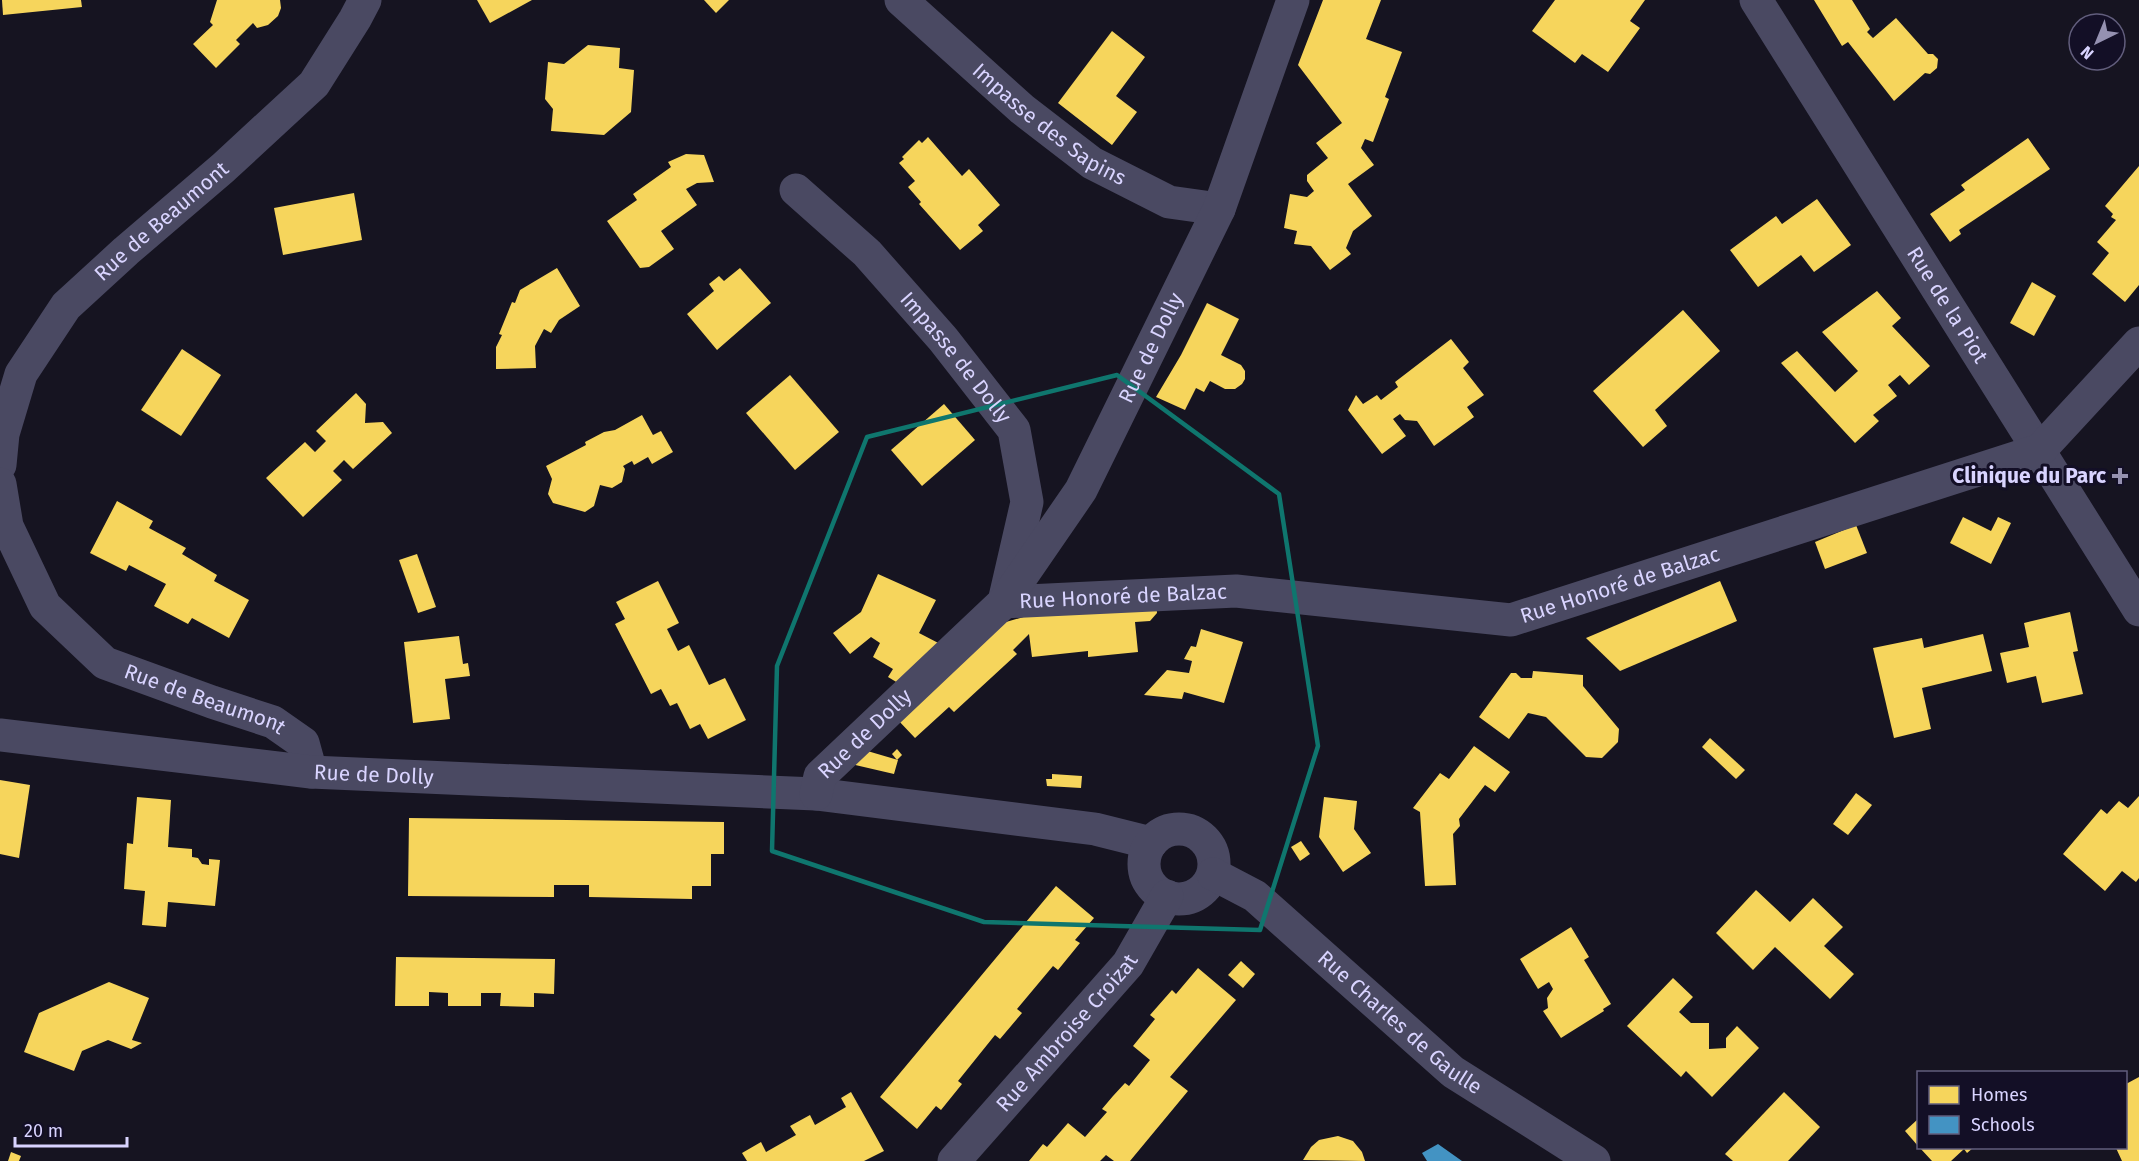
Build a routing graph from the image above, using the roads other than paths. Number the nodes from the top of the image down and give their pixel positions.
1 (365, 0) edge
2 (901, 0) edge
3 (1293, 0) edge
4 (1756, 0) edge
5 (796, 190) dead end
6 (1219, 209) junction
7 (2139, 343) edge
8 (2040, 450) junction
9 (0, 465) edge
10 (0, 484) edge
11 (1004, 602) junction
12 (2139, 610) edge
13 (0, 735) edge
14 (311, 772) junction
15 (816, 794) junction
16 (1151, 843) junction
17 (1213, 874) junction
18 (1167, 896) junction
19 (954, 1161) edge
20 (1594, 1161) edge

1 - 9 street, Rue de Beaumont
2 - 6 street, Impasse des Sapins
3 - 6 street, Rue de Dolly
4 - 8 street, Rue de la Piot
5 - 11 street, Impasse de Dolly
6 - 11 street, Rue de Dolly
7 - 8 street, Rue Honoré de Balzac
8 - 11 street, Rue Honoré de Balzac
8 - 12 street, Rue de la Piot
10 - 14 street, Rue de Beaumont
11 - 15 street, Rue de Dolly
13 - 14 street, Rue de Dolly
14 - 15 street, Rue de Dolly
15 - 16 street
16 - 17 street
16 - 18 street
17 - 18 street
17 - 20 street, Rue Charles de Gaulle
18 - 19 street, Rue Ambroise Croizat

